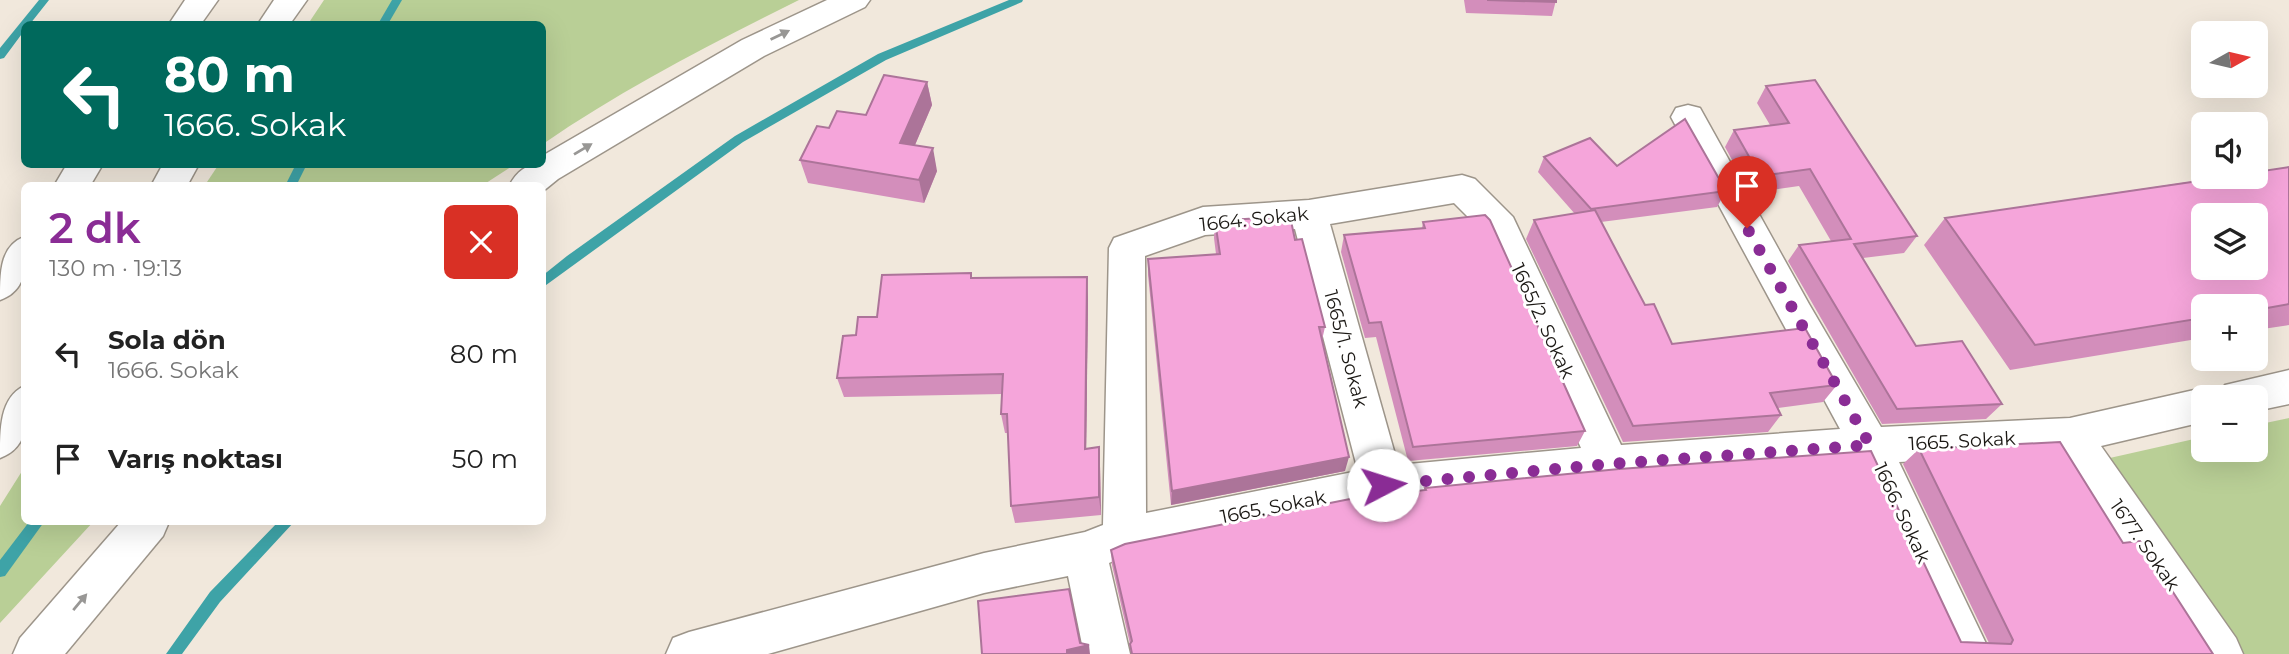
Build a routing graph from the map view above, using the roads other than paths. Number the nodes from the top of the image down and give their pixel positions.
1 (202, 0) edge
2 (291, 0) edge
3 (853, 0) edge
4 (187, 21) edge
5 (276, 21) edge
6 (1688, 117) dead end
7 (531, 182) edge
8 (1462, 188) joint
9 (1309, 214) junction
10 (21, 255) edge
11 (0, 285) edge
12 (2289, 387) edge
13 (2268, 391) edge
14 (21, 408) edge
15 (2191, 408) edge
16 (2070, 436) junction
17 (0, 440) edge
18 (1870, 445) junction
19 (1609, 464) junction
20 (1383, 485) junction
21 (145, 525) edge
22 (1104, 544) junction
23 (36, 654) edge
24 (689, 654) edge
25 (1107, 654) edge
26 (1968, 654) edge
27 (2220, 654) edge

1 - 4 main road
2 - 5 main road
7 -> 3 main road
6 - 18 main road, 1666. Sokak
8 - 9 main road, 1664. Sokak
8 - 19 main road, 1665/2. Sokak
9 - 20 main road, 1665/1. Sokak
9 - 22 main road, 1664. Sokak
10 - 11 main road
12 - 13 main road
14 - 17 main road
15 - 16 main road, 1665. Sokak
16 - 18 main road, 1665. Sokak
16 - 27 main road, 1677. Sokak
18 - 19 main road, 1665. Sokak
18 - 26 main road, 1666. Sokak
19 - 20 main road, 1665. Sokak
20 - 22 main road, 1665. Sokak
23 -> 21 main road
22 - 24 main road, 1665. Sokak
22 - 25 main road, 1664. Sokak

